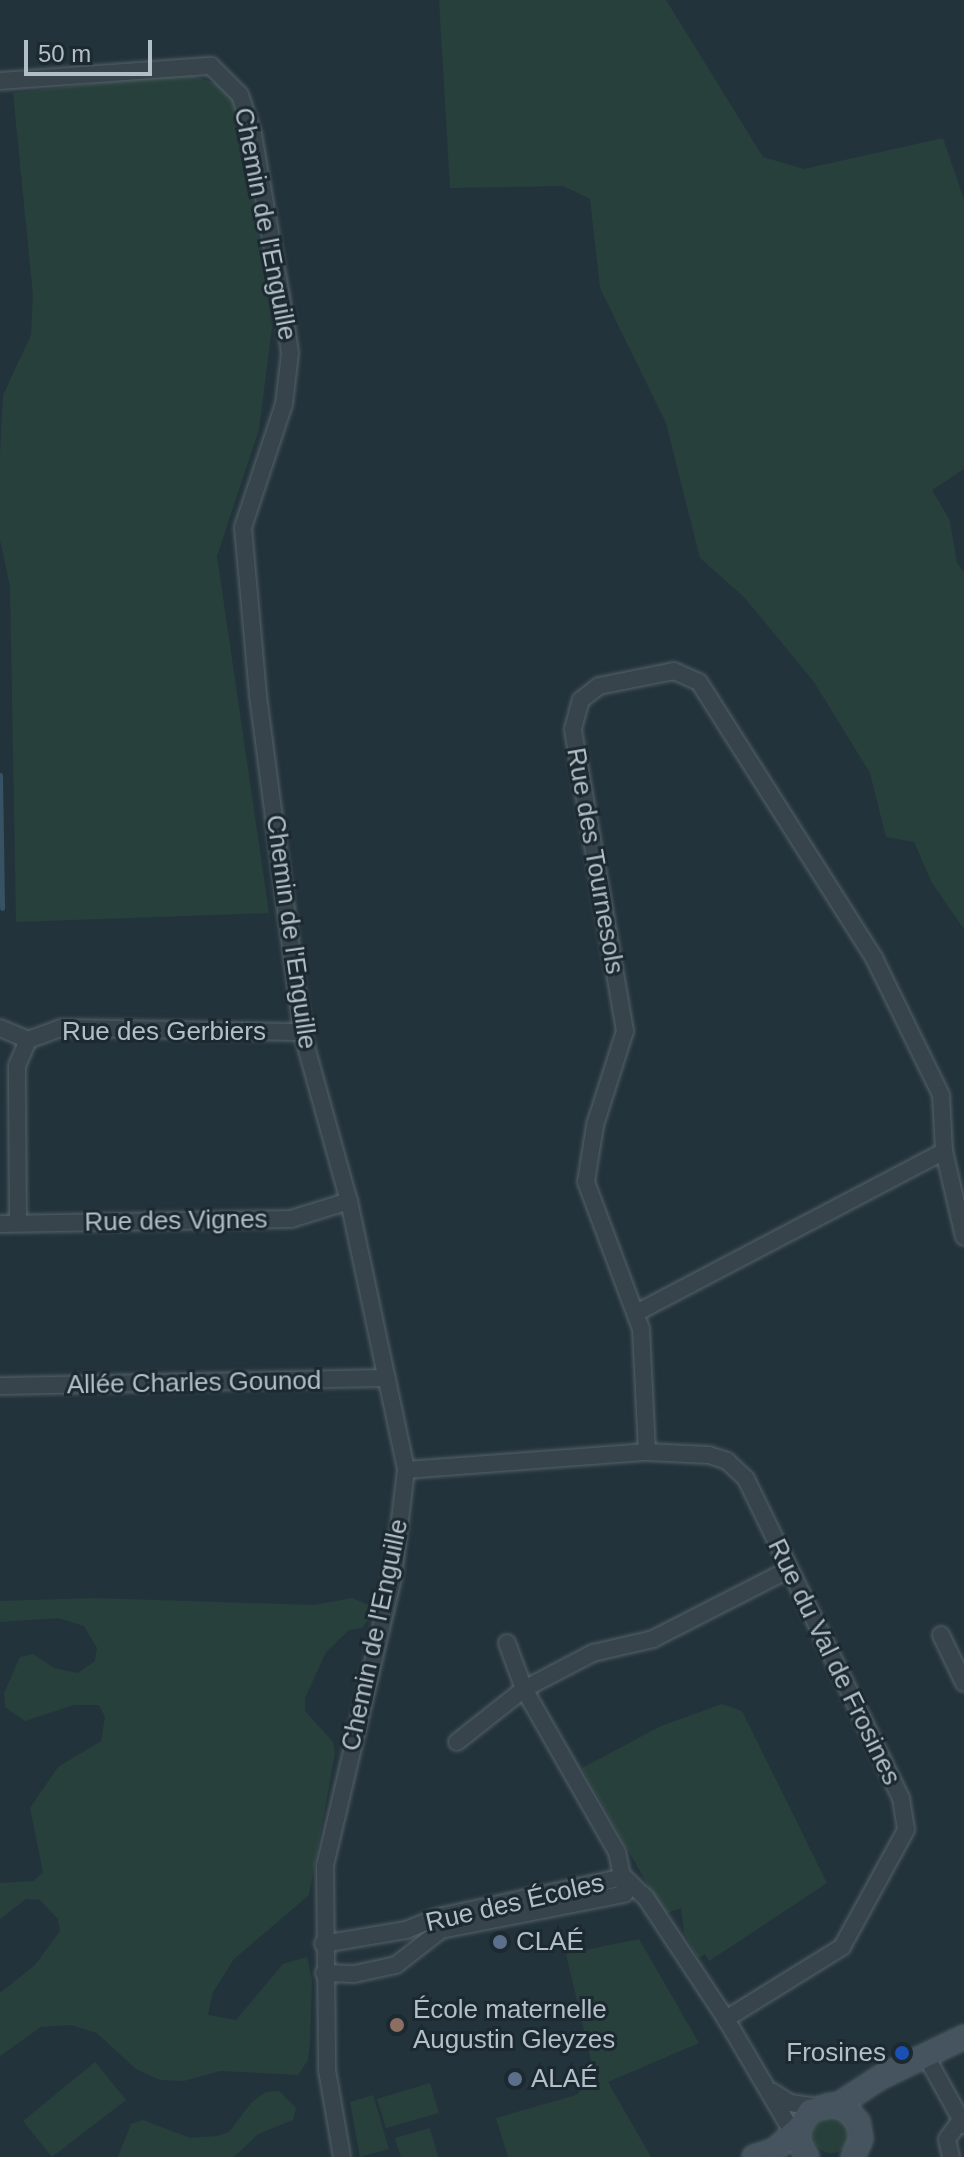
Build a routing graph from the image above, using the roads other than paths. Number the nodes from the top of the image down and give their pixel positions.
1 (0, 81) edge
2 (0, 1028) edge
3 (302, 1032) junction
4 (28, 1040) junction
5 (944, 1151) junction
6 (349, 1201) junction
7 (18, 1223) junction
8 (0, 1224) edge
9 (964, 1237) edge
10 (636, 1313) junction
11 (387, 1378) junction
12 (0, 1386) edge
13 (647, 1452) junction
14 (406, 1470) junction
15 (788, 1570) junction
16 (941, 1635) dead end
17 (507, 1643) dead end
18 (964, 1683) edge
19 (524, 1689) junction
20 (457, 1742) dead end
21 (624, 1886) junction
22 (406, 1930) junction
23 (323, 1944) junction
24 (416, 1948) junction
25 (324, 1973) junction
26 (726, 2019) junction
27 (964, 2037) edge
28 (927, 2058) junction
29 (894, 2074) junction
30 (769, 2089) junction
31 (828, 2106) junction
32 (963, 2123) edge
33 (861, 2130) junction
34 (800, 2140) edge
35 (342, 2157) edge
36 (754, 2157) edge
37 (853, 2157) edge
38 (951, 2157) edge

1 - 3 street, Chemin de l'Enguille
2 - 4 street, Rue des Gerbiers
3 - 4 street, Rue des Gerbiers
3 - 6 street, Chemin de l'Enguille
4 - 7 street, Rue des Gerbiers
5 - 9 street, Rue des Tournesols
5 - 10 street
5 - 10 street, Rue des Tournesols
6 - 7 street, Rue des Vignes
6 - 11 street, Chemin de l'Enguille
7 - 8 street, Rue des Vignes
10 - 13 street
11 - 12 street, Allée Charles Gounod
11 - 14 street, Chemin de l'Enguille
13 - 14 street, Rue du Val de Frosines
13 - 15 street, Rue du Val de Frosines
14 - 23 street, Chemin de l'Enguille
15 - 19 street
15 - 26 street, Rue du Val de Frosines
16 - 18 street
17 - 19 street
19 - 20 street
19 - 21 street
21 - 22 street, Rue des Écoles
21 - 24 street, Rue des Écoles
21 - 26 street
22 - 23 street, Rue des Écoles
22 - 24 street, Rue des Écoles
23 - 25 street, Chemin de l'Enguille
24 - 25 street, Rue des Écoles
25 - 35 street, Chemin de l'Enguille
26 - 30 street
27 - 28 main road
28 - 29 main road
28 - 32 street
29 - 31 main road
29 - 33 main road
30 - 31 street
30 - 34 street
31 - 33 main road
31 - 34 main road
32 - 38 street
33 - 37 main road
34 - 36 main road

